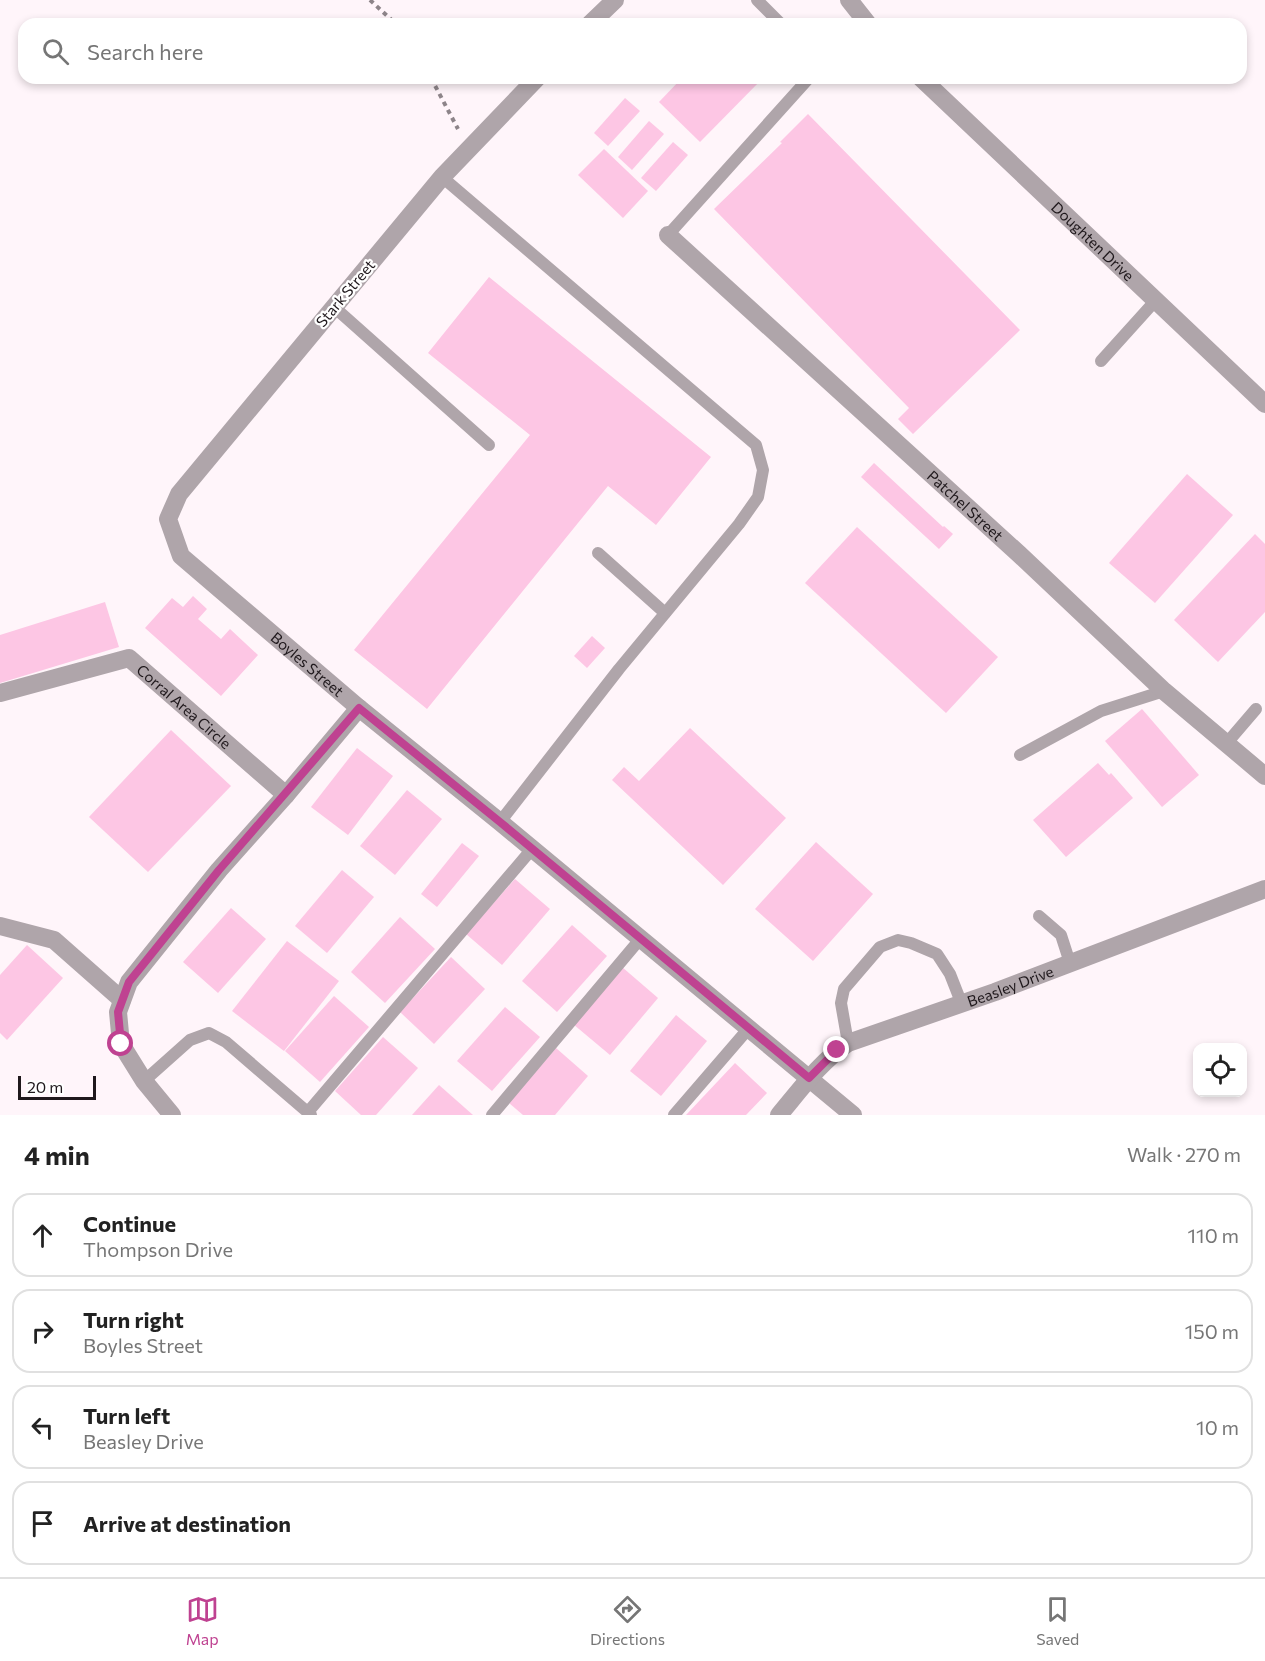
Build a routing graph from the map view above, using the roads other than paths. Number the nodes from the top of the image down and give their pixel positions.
1 (615, 0) edge
2 (757, 0) edge
3 (849, 0) edge
4 (596, 18) edge
5 (775, 18) edge
6 (863, 18) edge
7 (531, 84) edge
8 (804, 84) edge
9 (927, 84) edge
10 (442, 177) junction
11 (668, 235) joint
12 (1156, 300) junction
13 (334, 307) junction
14 (1101, 361) dead end
15 (1265, 404) edge
16 (489, 445) dead end
17 (168, 519) joint
18 (598, 553) dead end
19 (665, 613) junction
20 (1164, 691) junction
21 (0, 693) edge
22 (359, 708) junction
23 (1256, 709) dead end
24 (1226, 744) junction
25 (1020, 755) dead end
26 (1265, 776) edge
27 (286, 795) junction
28 (500, 822) junction
29 (532, 849) junction
30 (1265, 889) edge
31 (1039, 916) dead end
32 (0, 926) edge
33 (641, 938) junction
34 (1070, 963) junction
35 (122, 1000) junction
36 (961, 1002) junction
37 (748, 1028) junction
38 (848, 1043) junction
39 (809, 1078) junction
40 (144, 1081) junction
41 (310, 1114) edge
42 (172, 1115) edge
43 (492, 1115) edge
44 (674, 1115) edge
45 (779, 1115) edge
46 (853, 1115) edge

1 - 4 street
2 - 5 lane
3 - 6 street
7 - 10 street, Stark Street
8 - 11 lane
9 - 12 street, Doughten Drive
10 - 13 street, Stark Street
10 - 19 lane
11 - 20 street, Patchel Street
12 - 14 lane
12 - 15 street, Doughten Drive
13 - 16 lane
13 - 17 street, Stark Street
17 - 22 street, Boyles Street
18 - 19 lane
19 - 28 lane
20 - 24 street, Patchel Street
20 - 25 lane
21 - 27 street, Corral Area Circle
22 - 27 street
22 - 28 street, Boyles Street
23 - 24 lane
24 - 26 street, Patchel Street
27 - 35 street
28 - 29 street, Boyles Street
29 - 33 street, Boyles Street
29 - 41 lane
30 - 34 street, Beasley Drive
31 - 34 lane
32 - 35 street
33 - 37 street, Boyles Street
33 - 43 lane
34 - 36 street, Beasley Drive
35 - 40 street
36 - 38 street, Beasley Drive
36 - 38 lane
37 - 39 street, Boyles Street
37 - 44 lane
38 - 39 street, Beasley Drive
39 - 45 street, Beasley Drive
39 - 46 street, Boyles Street
40 - 41 lane
40 - 42 street

